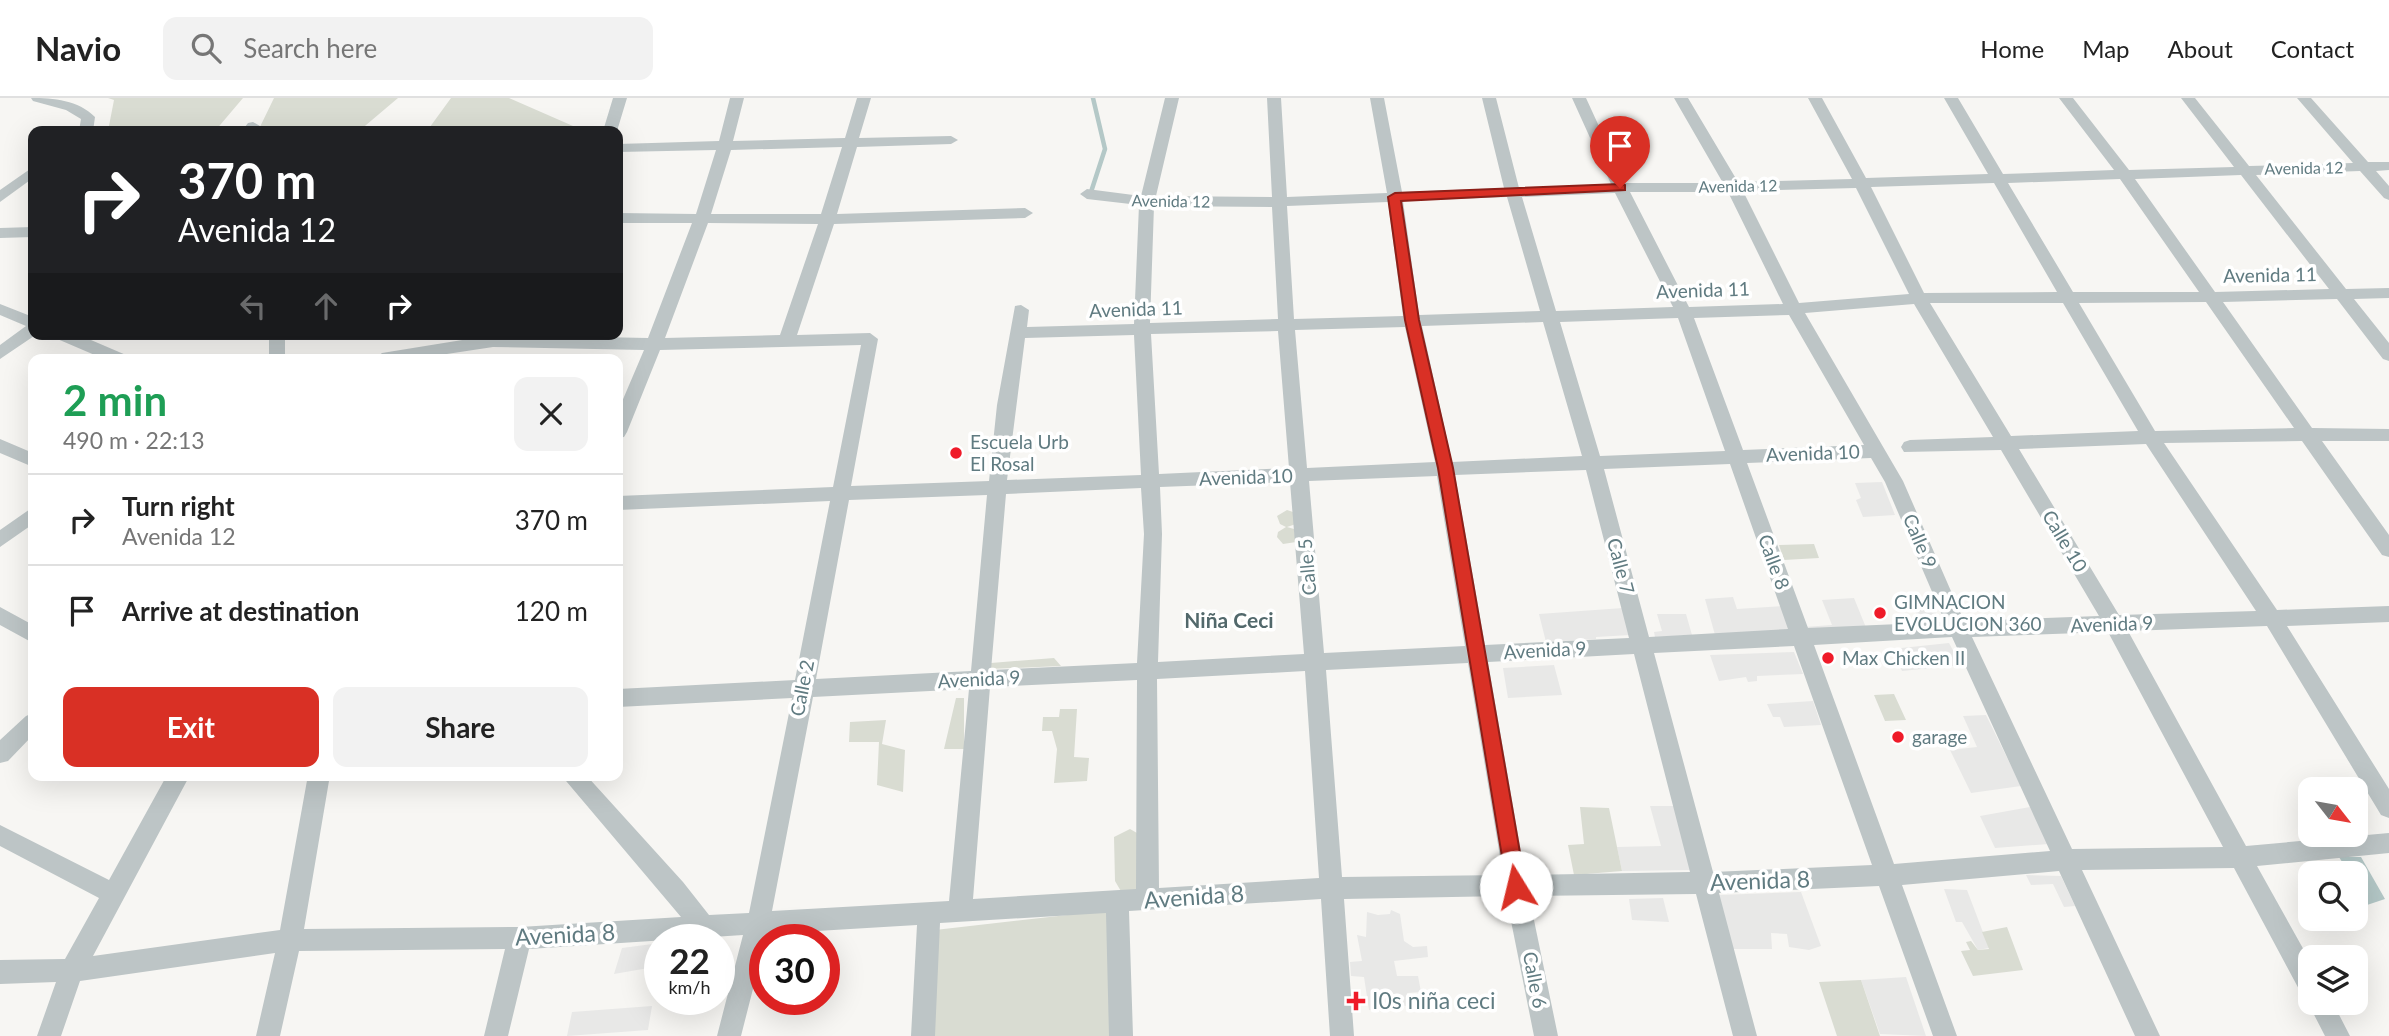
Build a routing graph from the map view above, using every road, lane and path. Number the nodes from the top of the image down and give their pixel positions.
1 (38, 98) edge
2 (620, 98) edge
3 (737, 98) edge
4 (864, 98) edge
5 (1172, 98) edge
6 (1274, 98) edge
7 (1377, 98) edge
8 (1489, 98) edge
9 (1579, 98) edge
10 (1681, 98) edge
11 (1815, 98) edge
12 (1951, 98) edge
13 (2066, 98) edge
14 (2188, 98) edge
15 (2304, 98) edge
16 (87, 126) edge
17 (612, 126) edge
18 (951, 140) dead end
19 (851, 141) junction
20 (726, 145) junction
21 (623, 148) edge
22 (2389, 166) edge
23 (2365, 167) junction
24 (2242, 170) junction
25 (28, 175) edge
26 (2125, 176) junction
27 (1999, 179) junction
28 (1861, 182) junction
29 (1733, 187) junction
30 (1620, 188) junction
31 (1513, 193) junction
32 (1, 194) edge
33 (1087, 194) dead end
34 (2389, 195) edge
35 (1395, 197) junction
36 (1147, 201) junction
37 (1278, 202) junction
38 (1025, 213) dead end
39 (623, 218) edge
40 (702, 218) junction
41 (827, 219) junction
42 (28, 232) edge
43 (0, 233) edge
44 (2389, 293) edge
45 (2343, 294) junction
46 (2067, 296) junction
47 (2211, 297) junction
48 (1919, 298) junction
49 (0, 309) edge
50 (1794, 309) junction
51 (1021, 310) dead end
52 (1684, 312) junction
53 (1551, 316) junction
54 (1412, 320) junction
55 (28, 321) edge
56 (1286, 326) junction
57 (1142, 330) junction
58 (28, 333) edge
59 (1018, 333) junction
60 (75, 340) edge
61 (507, 340) edge
62 (575, 340) edge
63 (787, 340) junction
64 (653, 344) junction
65 (424, 348) edge
66 (0, 353) edge
67 (108, 354) edge
68 (401, 354) edge
69 (2389, 355) edge
70 (623, 419) edge
71 (2306, 433) junction
72 (2149, 435) junction
73 (2389, 435) edge
74 (2007, 443) junction
75 (0, 446) edge
76 (1910, 447) dead end
77 (1874, 451) junction
78 (1737, 456) junction
79 (28, 458) edge
80 (1593, 462) junction
81 (1445, 468) junction
82 (1300, 475) junction
83 (1150, 481) junction
84 (997, 487) junction
85 (841, 494) junction
86 (623, 503) edge
87 (28, 518) edge
88 (0, 540) edge
89 (2389, 550) edge
90 (2389, 614) edge
91 (0, 615) edge
92 (2272, 618) junction
93 (2114, 624) junction
94 (1958, 629) junction
95 (28, 632) edge
96 (1801, 637) junction
97 (1642, 645) junction
98 (1478, 653) junction
99 (1315, 662) junction
100 (1147, 671) junction
101 (979, 679) junction
102 (802, 688) junction
103 (623, 698) edge
104 (28, 727) edge
105 (0, 754) edge
106 (176, 781) edge
107 (318, 781) edge
108 (577, 781) edge
109 (2389, 808) edge
110 (0, 835) edge
111 (2389, 843) edge
112 (2239, 858) junction
113 (2065, 860) junction
114 (1889, 875) junction
115 (1705, 883) junction
116 (1516, 887) junction
117 (1332, 888) junction
118 (112, 893) junction
119 (1148, 900) junction
120 (1116, 902) junction
121 (960, 911) junction
122 (929, 913) junction
123 (701, 924) edge
124 (757, 924) edge
125 (771, 924) edge
126 (644, 931) edge
127 (520, 938) junction
128 (290, 940) junction
129 (749, 957) edge
130 (2298, 964) edge
131 (72, 970) junction
132 (0, 972) edge
133 (2327, 1015) edge
134 (49, 1036) edge
135 (268, 1036) edge
136 (496, 1036) edge
137 (729, 1036) edge
138 (923, 1036) edge
139 (1121, 1036) edge
140 (1342, 1036) edge
141 (1546, 1036) edge
142 (1745, 1036) edge
143 (1945, 1036) edge
144 (2148, 1036) edge
145 (2338, 1036) edge

1 - 16 street
2 - 17 street
3 - 20 street
4 - 19 street
5 - 36 street
6 - 37 street, Calle 5
7 - 35 street, Calle 6
8 - 31 street, Calle 7
9 - 30 street, Calle 8
10 - 29 street, Calle 9
11 - 28 street, Calle 10
12 - 27 street
13 - 26 street
14 - 24 street
15 - 23 street
18 - 19 street
19 - 20 street
19 - 41 street
20 - 21 street
20 - 40 street
22 - 23 street, Avenida 12
23 - 24 street, Avenida 12
23 - 34 street
24 - 26 street, Avenida 12
24 - 45 street
25 - 32 street
26 - 27 street, Avenida 12
26 - 47 street
27 - 28 street, Avenida 12
27 - 46 street
28 - 29 street, Avenida 12
28 - 48 street, Calle 10
29 - 30 street, Avenida 12
29 - 50 street, Calle 9
30 - 31 street, Avenida 12
30 - 52 street, Calle 8
31 - 35 street, Avenida 12
31 - 53 street, Calle 7
33 - 36 street, Avenida 12
35 - 37 street, Avenida 12
35 - 54 street, Calle 6
36 - 37 street, Avenida 12
36 - 57 street
37 - 56 street, Calle 5
38 - 41 street
39 - 40 street
40 - 41 street
40 - 64 street
41 - 63 street
42 - 43 street
44 - 45 street, Avenida 11
45 - 47 street, Avenida 11
45 - 69 street
46 - 47 street, Avenida 11
46 - 48 street, Avenida 11
46 - 72 street
47 - 71 street
48 - 50 street, Avenida 11
48 - 74 street, Calle 10
49 - 55 street
50 - 52 street, Avenida 11
50 - 77 street, Calle 9
51 - 59 street
52 - 53 street, Avenida 11
52 - 78 street, Calle 8
53 - 54 street, Avenida 11
53 - 80 street, Calle 7
54 - 56 street, Avenida 11
54 - 81 street, Calle 6
56 - 57 street, Avenida 11
56 - 82 street, Calle 5
57 - 59 street, Avenida 11
57 - 83 street
58 - 66 street
59 - 84 street
60 - 67 street
61 - 65 street
62 - 64 street
63 - 64 street
63 - 85 street, Calle 2
64 - 70 street
65 - 68 street
71 - 72 street
71 - 73 street
71 - 89 street
72 - 74 street
72 - 92 street
74 - 76 street
74 - 93 street, Calle 10
75 - 79 street
77 - 78 street, Avenida 10
77 - 94 street, Calle 9
78 - 80 street, Avenida 10
78 - 96 street, Calle 8
80 - 81 street, Avenida 10
80 - 97 street, Calle 7
81 - 82 street, Avenida 10
81 - 98 street, Calle 6
82 - 83 street, Avenida 10
82 - 99 street, Calle 5
83 - 84 street, Avenida 10
83 - 100 street
84 - 85 street, Avenida 10
84 - 101 street
85 - 86 street, Avenida 10
85 - 102 street, Calle 2
87 - 88 street
90 - 92 street, Avenida 9
91 - 95 street
92 - 93 street, Avenida 9
92 - 109 street
93 - 94 street, Avenida 9
93 - 112 street, Calle 10
94 - 96 street, Avenida 9
94 - 113 street, Calle 9
96 - 97 street, Avenida 9
96 - 114 street, Calle 8
97 - 98 street, Avenida 9
97 - 115 street, Calle 7
98 - 99 street, Avenida 9
98 - 116 street, Calle 6
99 - 100 street, Avenida 9
99 - 117 street, Calle 5
100 - 101 street, Avenida 9
100 - 119 street
101 - 102 street, Avenida 9
101 - 121 street
102 - 103 street, Avenida 9
102 - 124 street, Calle 2
104 - 105 street
106 - 118 street
107 - 128 street
108 - 123 street
110 - 118 street
111 - 112 street, Avenida 8
112 - 113 street, Avenida 8
112 - 130 street, Calle 10
113 - 114 street, Avenida 8
113 - 144 street, Calle 9
114 - 115 street, Avenida 8
114 - 143 street, Calle 8
115 - 116 street, Avenida 8
115 - 142 street, Calle 7
116 - 117 street, Avenida 8
116 - 141 street, Calle 6
117 - 119 street, Avenida 8
117 - 140 street, Calle 5
118 - 131 street
119 - 120 street, Avenida 8
120 - 121 street, Avenida 8
120 - 139 street
121 - 122 street, Avenida 8
122 - 125 street, Avenida 8
122 - 138 street
126 - 127 street, Avenida 8
127 - 128 street, Avenida 8
127 - 136 street
128 - 131 street, Avenida 8
128 - 135 street
129 - 137 street, Calle 2
131 - 132 street, Avenida 8
131 - 134 street
133 - 145 street

